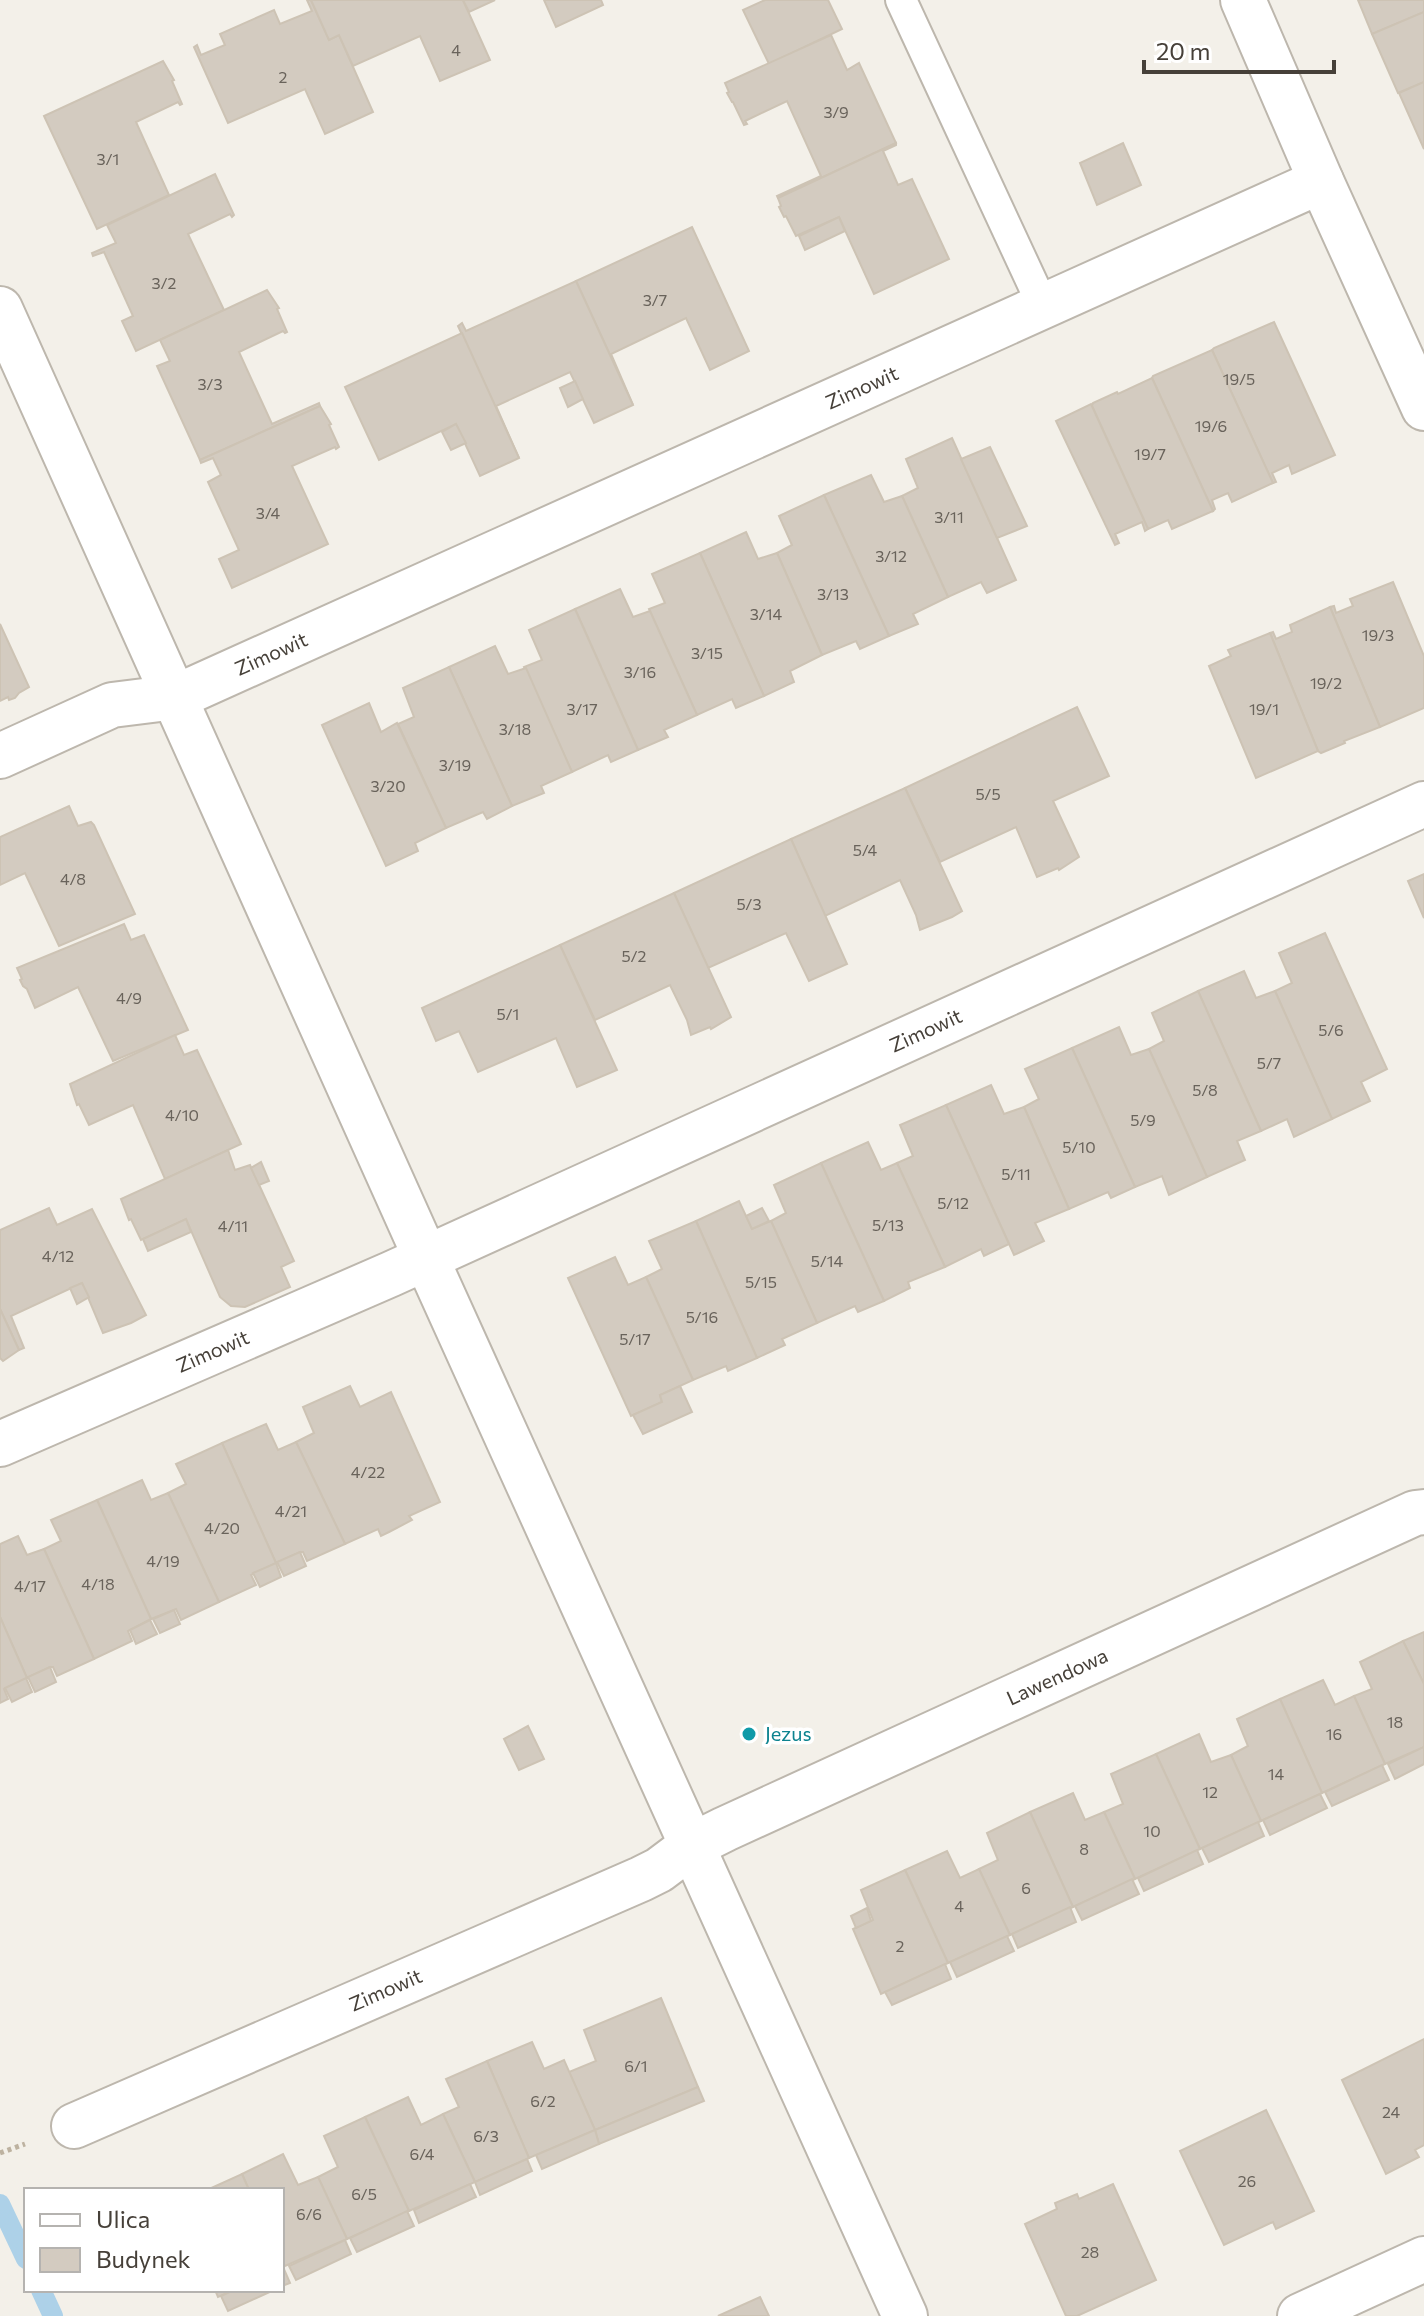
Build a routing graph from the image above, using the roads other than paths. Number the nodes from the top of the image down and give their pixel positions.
1 (901, 0) edge
2 (1243, 0) edge
3 (1321, 181) junction
4 (1043, 306) junction
5 (0, 309) edge
6 (1424, 408) edge
7 (176, 697) junction
8 (0, 756) edge
9 (1424, 804) edge
10 (426, 1258) junction
11 (0, 1444) edge
12 (1424, 1512) edge
13 (691, 1846) junction
14 (74, 2126) dead end
15 (1424, 2259) edge
16 (905, 2316) edge
17 (1300, 2316) edge

1 - 4 lane
2 - 3 street
3 - 4 street, Zimowit
3 - 6 street
4 - 7 street, Zimowit
5 - 7 street
7 - 8 street, Zimowit
7 - 10 street
9 - 10 street, Zimowit
10 - 11 street, Zimowit
10 - 13 street
12 - 13 street, Lawendowa
13 - 14 street, Zimowit
13 - 16 street
15 - 17 street

